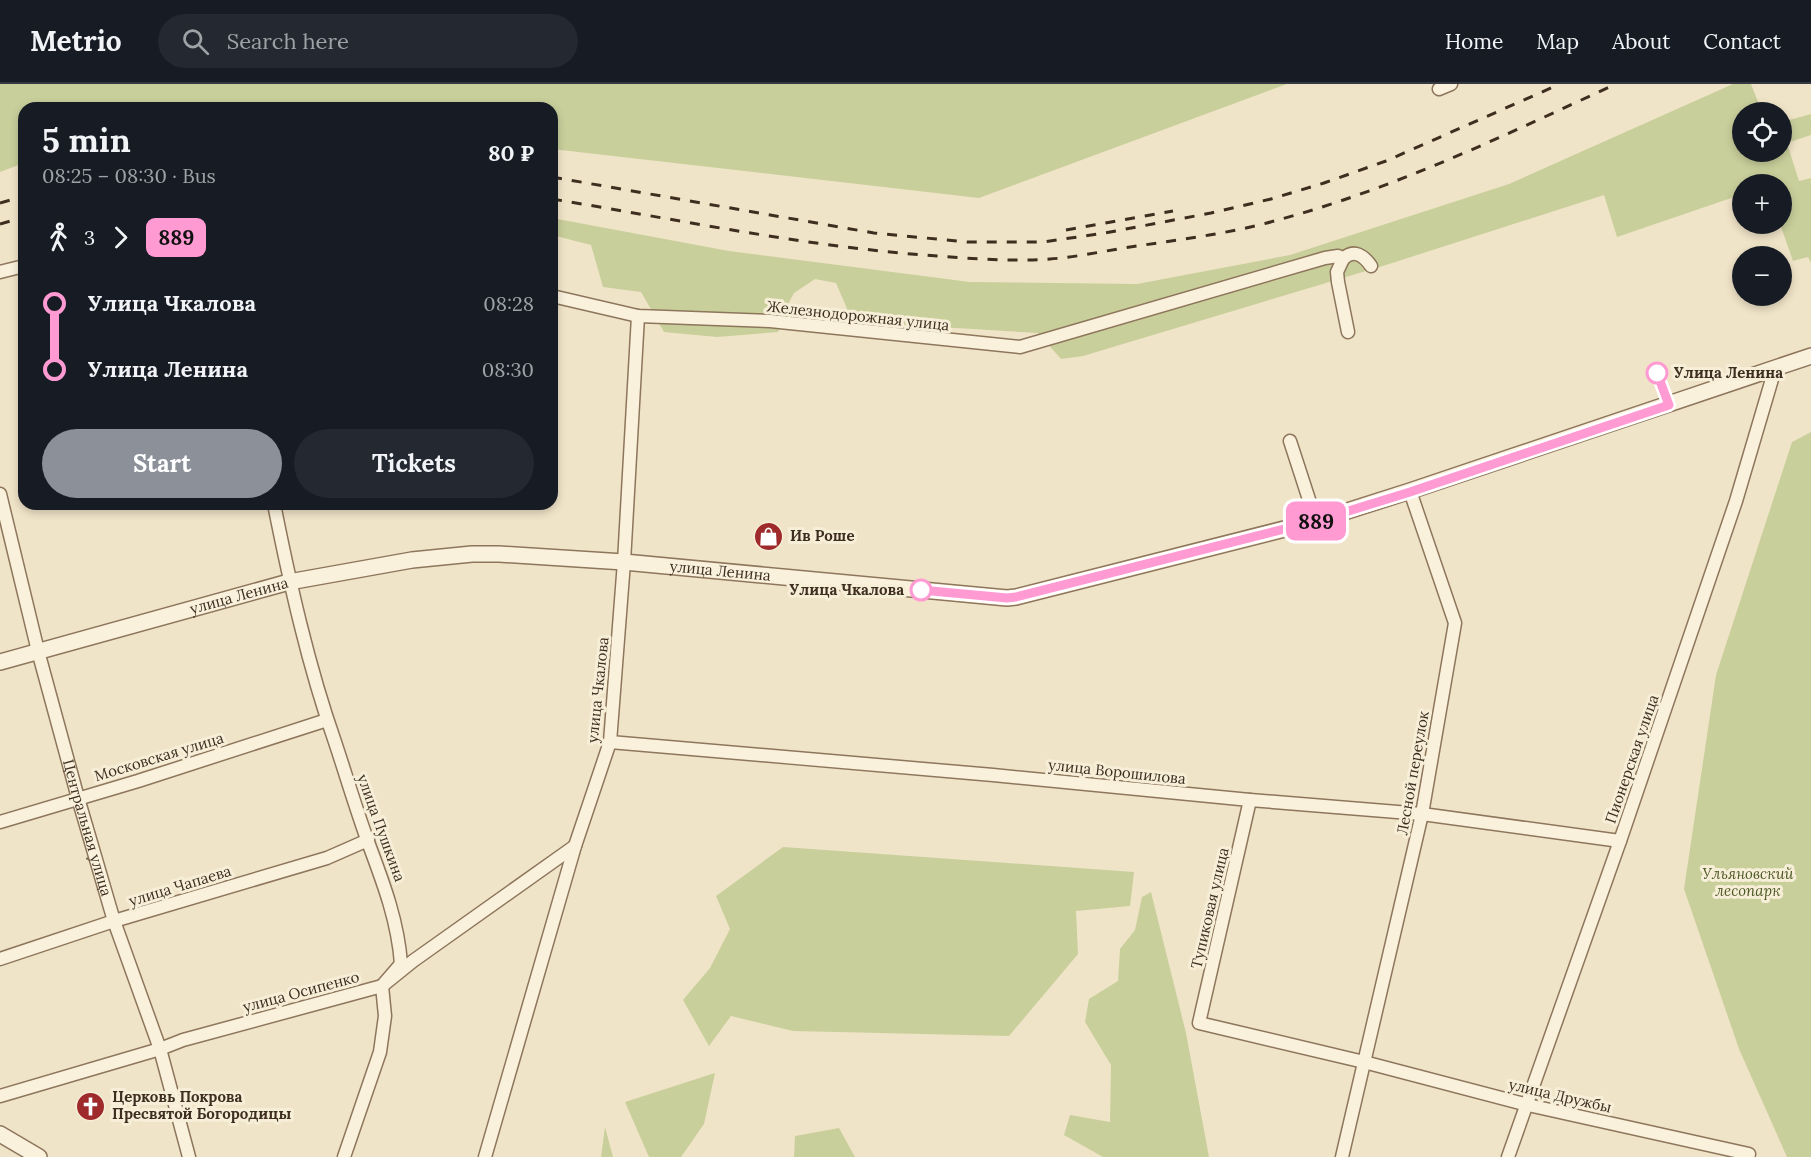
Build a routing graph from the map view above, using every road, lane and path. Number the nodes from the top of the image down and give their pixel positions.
1 (1452, 84) edge
2 (1439, 89) dead end
3 (1343, 259) junction
4 (1371, 266) dead end
5 (18, 268) edge
6 (0, 272) edge
7 (558, 297) edge
8 (638, 316) junction
9 (1348, 332) dead end
10 (1811, 356) edge
11 (1775, 369) junction
12 (1290, 441) dead end
13 (1410, 492) junction
14 (0, 494) edge
15 (275, 510) edge
16 (1316, 521) junction
17 (624, 562) junction
18 (289, 582) junction
19 (38, 651) junction
20 (0, 662) edge
21 (327, 720) junction
22 (610, 742) junction
23 (78, 798) junction
24 (1250, 801) junction
25 (1422, 814) junction
26 (0, 822) edge
27 (368, 840) junction
28 (1620, 841) junction
29 (575, 846) junction
30 (114, 921) junction
31 (0, 959) edge
32 (382, 986) junction
33 (1199, 1023) joint
34 (160, 1049) junction
35 (1364, 1062) junction
36 (0, 1096) edge
37 (1528, 1105) junction
38 (0, 1134) edge
39 (1749, 1156) edge
40 (39, 1157) edge
41 (189, 1157) edge
42 (344, 1157) edge
43 (485, 1157) edge
44 (1342, 1157) edge
45 (1508, 1157) edge

1 - 2 street
3 - 4 street, Железнодорожная улица
3 - 8 street, Железнодорожная улица
3 - 9 street
5 - 6 street
7 - 8 street, Железнодорожная улица
8 - 17 street, улица Чкалова
10 - 11 street, улица Ленина
11 - 13 street, улица Ленина
11 - 28 street, Пионерская улица
12 - 16 street
13 - 16 street, улица Ленина
13 - 25 street, Лесной переулок
14 - 19 street, Центральная улица
15 - 18 street, улица Пушкина
16 - 17 street, улица Ленина
17 - 18 street, улица Ленина
17 - 22 street, улица Чкалова
18 - 19 street, улица Ленина
18 - 21 street, улица Пушкина
19 - 20 street, улица Ленина
19 - 23 street, Центральная улица
21 - 23 street, Московская улица
21 - 27 street, улица Пушкина
22 - 24 street, улица Ворошилова
22 - 29 street, улица Чкалова
23 - 26 street, Московская улица
23 - 30 street, Центральная улица
24 - 25 street, улица Ворошилова
24 - 33 street, Тупиковая улица
25 - 28 street, улица Ворошилова
25 - 35 street, Лесной переулок
27 - 30 street, улица Чапаева
27 - 32 street, улица Пушкина
28 - 37 street, Пионерская улица
29 - 32 street, улица Осипенко
29 - 43 street, улица Чкалова
30 - 31 street, улица Чапаева
30 - 34 street, Центральная улица
32 - 34 street, улица Осипенко
32 - 42 street
33 - 35 street, улица Дружбы
34 - 36 street, улица Осипенко
34 - 41 street, Центральная улица
35 - 37 street, улица Дружбы
35 - 44 street, Лесной переулок
37 - 39 street, улица Дружбы
37 - 45 street, Пионерская улица
38 - 40 street

